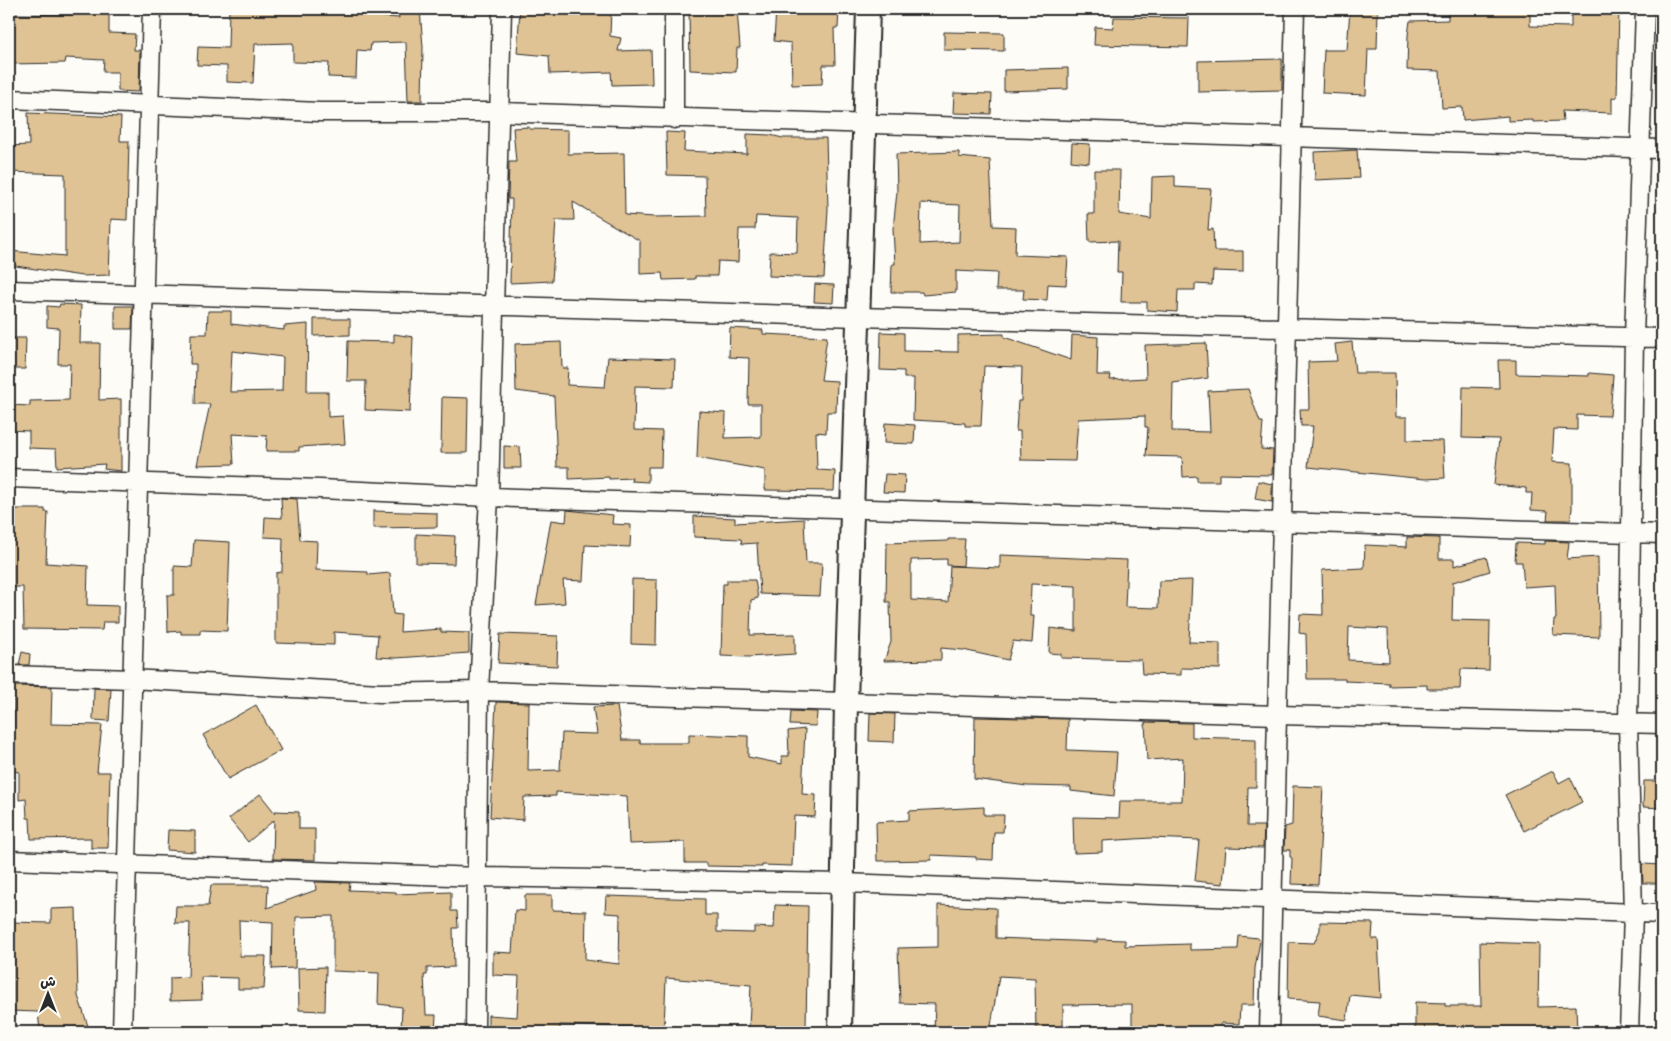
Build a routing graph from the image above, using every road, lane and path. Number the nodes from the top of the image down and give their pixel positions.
1 (152, 9) edge
2 (502, 9) edge
3 (674, 9) edge
4 (868, 9) edge
5 (1295, 9) edge
6 (1645, 9) edge
7 (9, 99) edge
8 (150, 105) junction
9 (498, 112) junction
10 (674, 119) junction
11 (864, 125) junction
12 (1293, 138) junction
13 (1640, 148) junction
14 (1662, 149) edge
15 (9, 290) edge
16 (144, 296) junction
17 (494, 305) junction
18 (857, 317) junction
19 (1287, 327) junction
20 (1634, 337) junction
21 (1662, 338) edge
22 (9, 478) edge
23 (139, 482) junction
24 (489, 497) junction
25 (852, 508) junction
26 (1284, 522) junction
27 (1632, 533) junction
28 (1662, 534) edge
29 (9, 675) edge
30 (131, 679) junction
31 (479, 691) junction
32 (846, 702) junction
33 (1277, 716) junction
34 (1628, 723) junction
35 (1662, 724) edge
36 (9, 860) edge
37 (126, 863) junction
38 (479, 877) junction
39 (844, 883) junction
40 (1272, 901) junction
41 (1633, 913) junction
42 (1662, 914) edge
43 (122, 1032) edge
44 (475, 1032) edge
45 (840, 1032) edge
46 (1269, 1032) edge
47 (1629, 1032) edge

1 - 8 street
2 - 9 street
3 - 10 street
4 - 11 street
5 - 12 street
6 - 13 street
7 - 8 street
8 - 9 street
8 - 16 street
9 - 10 street
9 - 17 street
10 - 11 street
11 - 12 street
11 - 18 street
12 - 13 street
12 - 19 street
13 - 14 street
13 - 20 street
15 - 16 street
16 - 17 street
16 - 23 street
17 - 18 street
17 - 24 street
18 - 19 street
18 - 25 street
19 - 20 street
19 - 26 street
20 - 21 street
20 - 27 street
22 - 23 street
23 - 24 street
23 - 30 street
24 - 25 street
24 - 31 street
25 - 26 street
25 - 32 street
26 - 27 street
26 - 33 street
27 - 28 street
27 - 34 street
29 - 30 street
30 - 31 street
30 - 37 street
31 - 32 street
31 - 38 street
32 - 33 street
32 - 39 street
33 - 34 street
33 - 40 street
34 - 35 street
34 - 41 street
36 - 37 street
37 - 38 street
37 - 43 street
38 - 39 street
38 - 44 street
39 - 40 street
39 - 45 street
40 - 41 street
40 - 46 street
41 - 42 street
41 - 47 street

